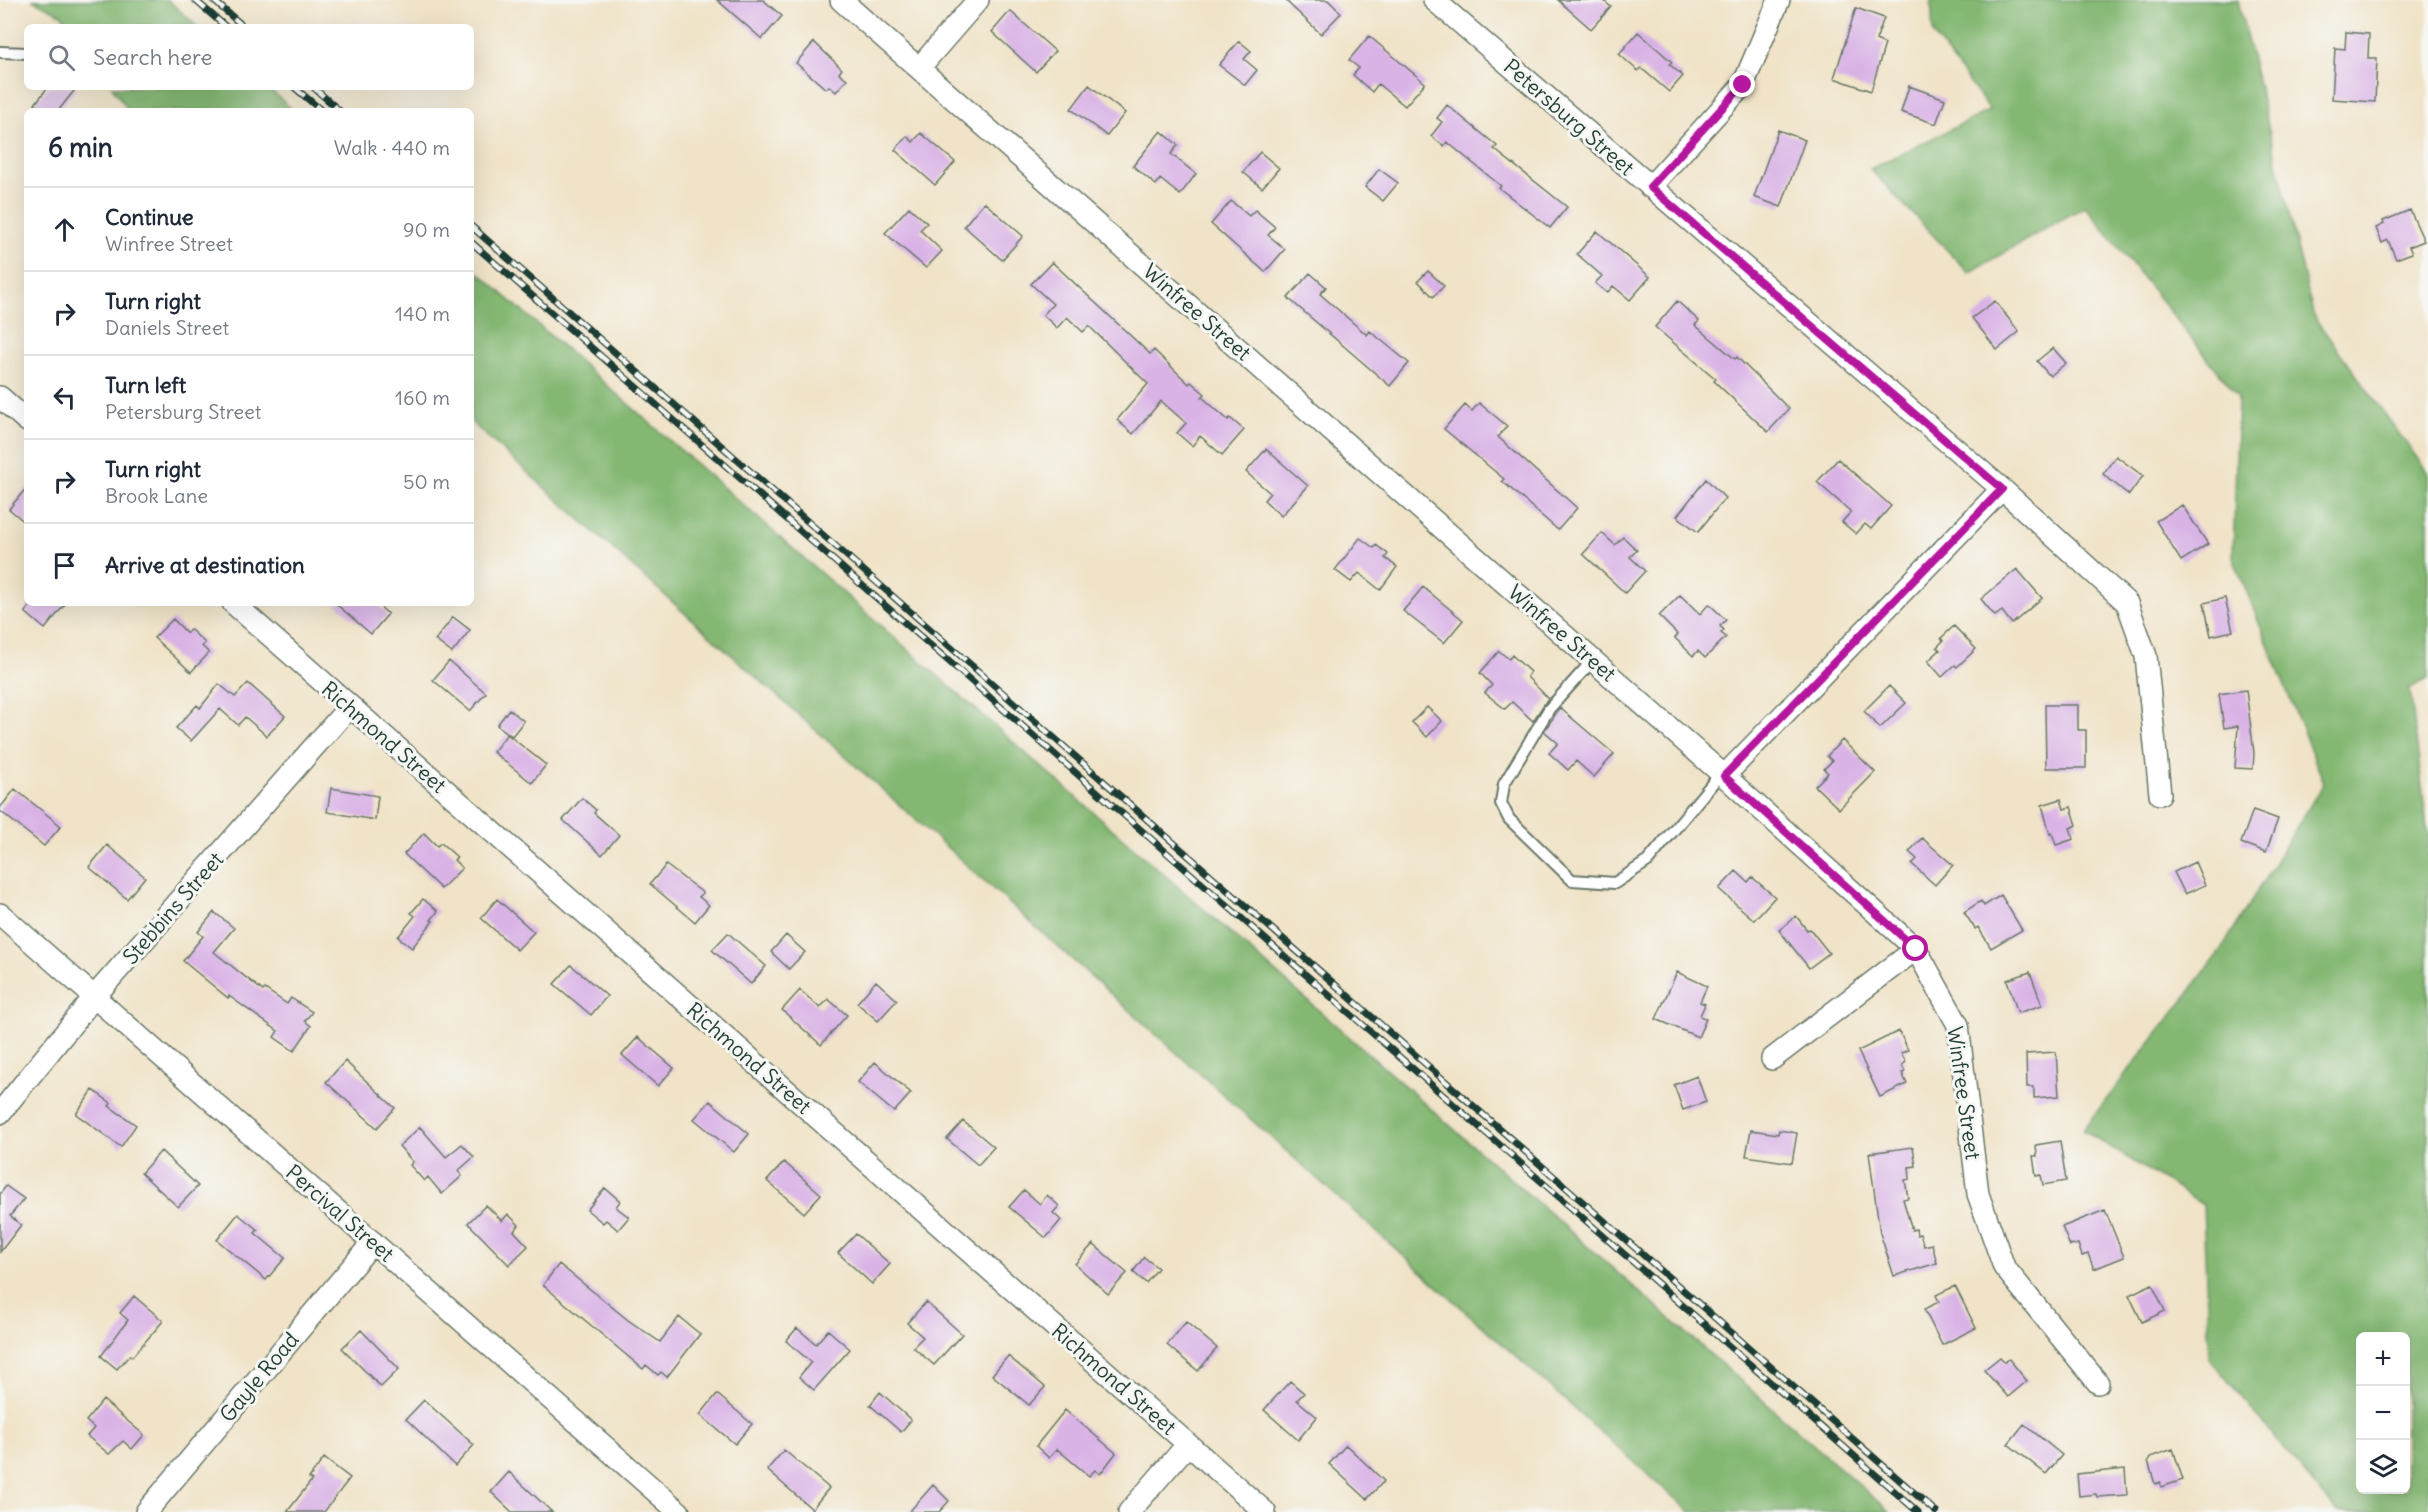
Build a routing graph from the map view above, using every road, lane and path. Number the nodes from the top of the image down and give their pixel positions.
1 (841, 0) edge
2 (978, 0) edge
3 (1434, 0) edge
4 (1779, 0) edge
5 (0, 52) edge
6 (24, 53) edge
7 (919, 68) junction
8 (1650, 187) junction
9 (0, 397) edge
10 (24, 418) edge
11 (2002, 489) junction
12 (236, 606) edge
13 (1593, 660) junction
14 (350, 706) junction
15 (1722, 774) junction
16 (2160, 794) dead end
17 (0, 914) edge
18 (1916, 949) junction
19 (94, 997) junction
20 (1772, 1059) dead end
21 (0, 1113) edge
22 (373, 1242) junction
23 (2098, 1383) dead end
24 (1188, 1444) junction
25 (146, 1512) edge
26 (679, 1512) edge
27 (1129, 1512) edge
28 (1265, 1512) edge

1 - 7 street, Winfree Street
2 - 7 street
3 - 8 street, Petersburg Street
4 - 8 street
5 - 6 lane
7 - 13 street, Winfree Street
8 - 11 street, Petersburg Street
9 - 10 street
11 - 15 street
11 - 16 street, Petersburg Street
12 - 14 street, Richmond Street
13 - 15 street, Winfree Street
13 - 15 lane
14 - 19 street, Stebbins Street
14 - 24 street, Richmond Street
15 - 18 street, Winfree Street
17 - 19 street, Percival Street
18 - 20 street
18 - 23 street, Winfree Street
19 - 21 street, Stebbins Street
19 - 22 street, Percival Street
22 - 25 street, Gayle Road
22 - 26 street, Percival Street
24 - 27 street
24 - 28 street, Richmond Street

